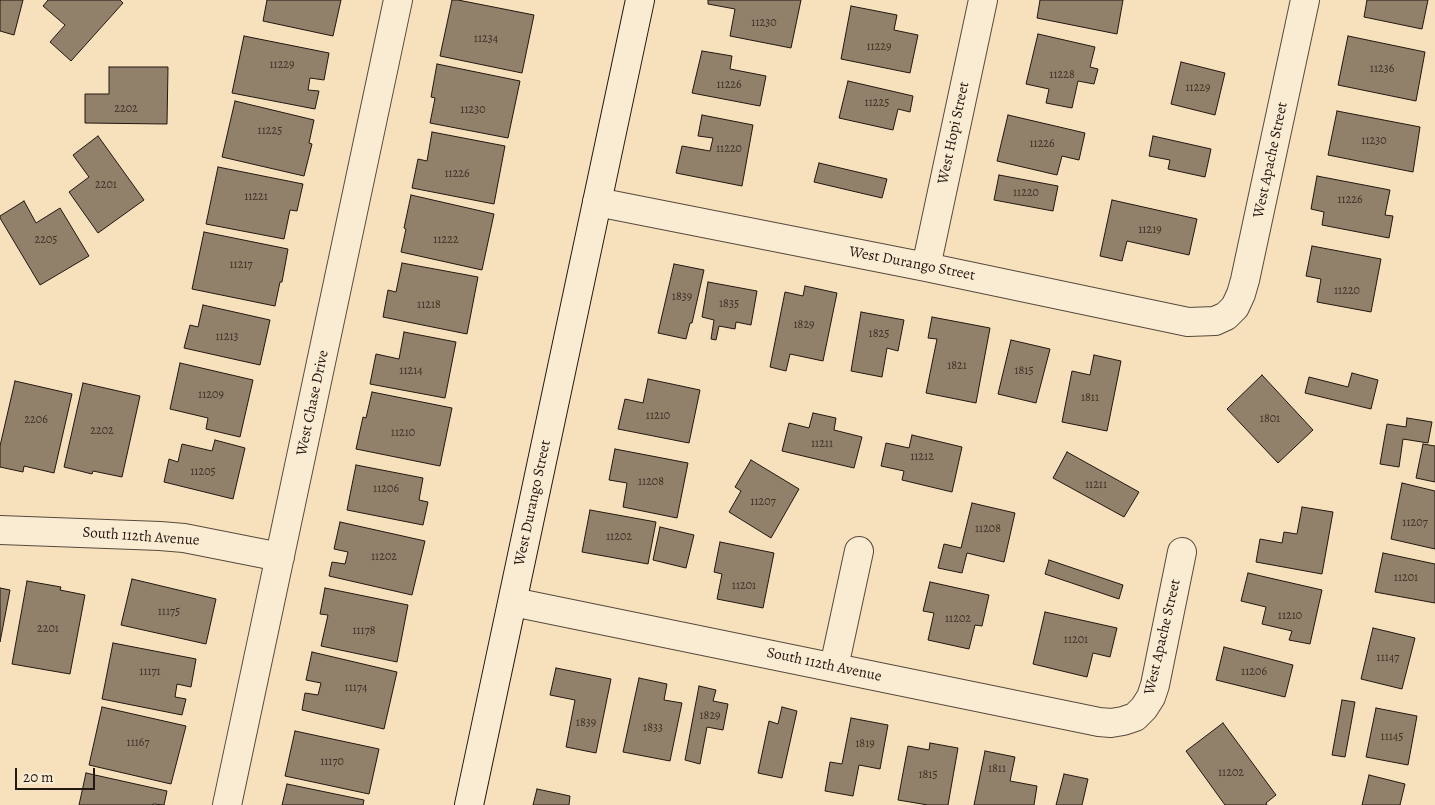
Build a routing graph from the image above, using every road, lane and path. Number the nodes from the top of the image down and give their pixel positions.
1 (398, 0) edge
2 (640, 0) edge
3 (983, 0) edge
4 (1305, 0) edge
5 (597, 202) junction
6 (926, 267) junction
7 (1226, 316) joint
8 (0, 530) edge
9 (859, 551) dead end
10 (1182, 552) dead end
11 (280, 557) junction
12 (513, 602) junction
13 (834, 667) junction
14 (1135, 717) joint
15 (227, 805) edge
16 (469, 805) edge

1 - 11 street, West Chase Drive
2 - 5 street, West Durango Street
3 - 6 street, West Hopi Street
4 - 7 street, West Apache Street
5 - 6 street, West Durango Street
5 - 12 street, West Durango Street
6 - 7 street, West Durango Street
8 - 11 street, South 112th Avenue
9 - 13 street
10 - 14 street, West Apache Street
11 - 15 street, West Chase Drive
12 - 13 street, South 112th Avenue
12 - 16 street, West Durango Street
13 - 14 street, South 112th Avenue

